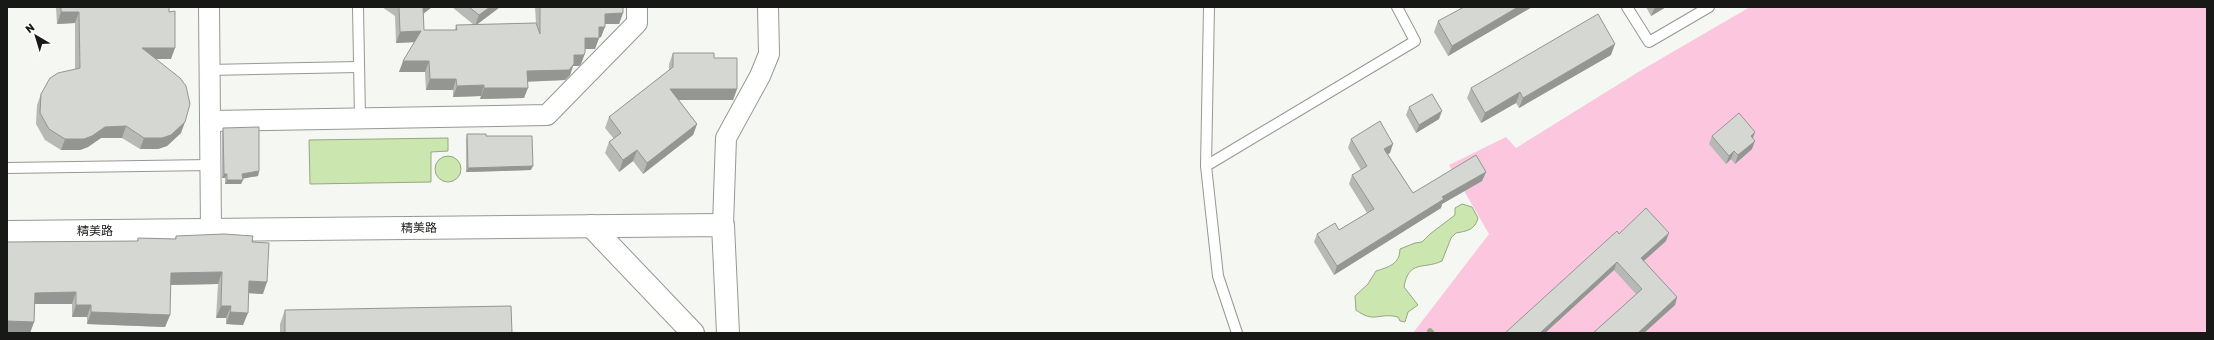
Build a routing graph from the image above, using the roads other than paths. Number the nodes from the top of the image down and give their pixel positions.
1 (209, 7) edge
2 (358, 7) edge
3 (637, 7) edge
4 (768, 7) edge
5 (1209, 7) edge
6 (1398, 7) edge
7 (1628, 7) edge
8 (1709, 7) edge
9 (359, 67) junction
10 (209, 70) junction
11 (360, 118) junction
12 (210, 121) junction
13 (210, 165) junction
14 (1206, 166) junction
15 (7, 168) edge
16 (723, 225) junction
17 (591, 226) junction
18 (211, 230) junction
19 (7, 232) edge
20 (693, 333) edge
21 (728, 333) edge
22 (1237, 333) edge

1 - 10 street
2 - 9 lane
3 - 11 street
4 - 16 street
5 - 14 lane
6 - 14 lane
7 - 8 lane
9 - 10 lane
9 - 11 lane
10 - 12 street
11 - 12 street
12 - 13 street
13 - 15 lane
13 - 18 street
14 - 22 lane
16 - 17 main road, 精美路
16 - 21 main road
17 - 18 main road, 精美路
17 - 20 main road
18 - 19 main road, 精美路

